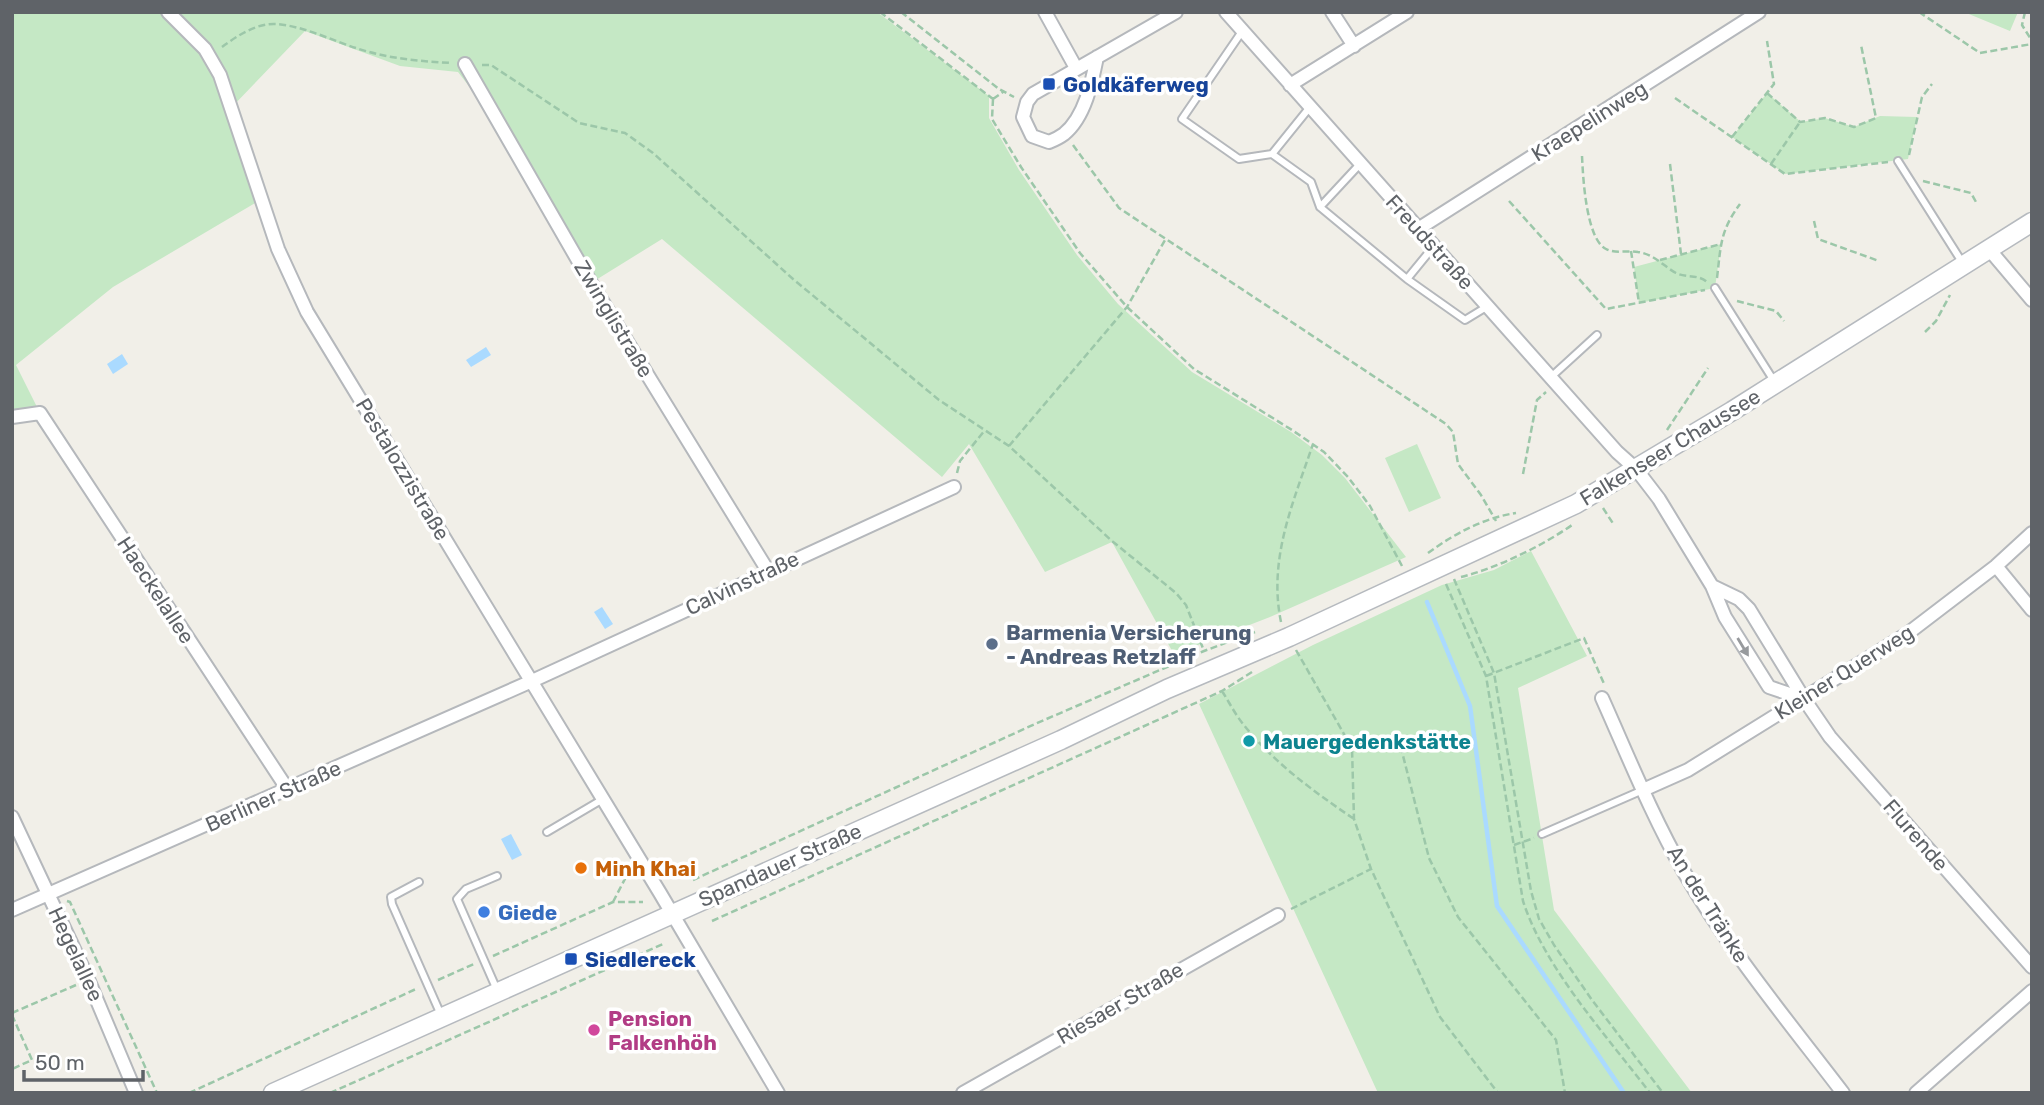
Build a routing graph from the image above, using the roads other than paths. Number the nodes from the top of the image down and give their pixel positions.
1 (168, 12) edge
2 (1045, 12) edge
3 (1176, 12) edge
4 (1226, 12) edge
5 (1332, 12) edge
6 (1407, 12) edge
7 (1759, 12) edge
8 (1243, 30) junction
9 (1354, 46) junction
10 (1097, 57) junction
11 (465, 64) road end
12 (1076, 68) junction
13 (1290, 85) junction
14 (1310, 107) junction
15 (1272, 154) junction
16 (1898, 161) road end
17 (1360, 164) junction
18 (1320, 207) junction
19 (2032, 222) edge
20 (1418, 229) junction
21 (1434, 246) junction
22 (1988, 248) junction
23 (1963, 264) junction
24 (1406, 279) junction
25 (1716, 288) road end
26 (2032, 300) edge
27 (1488, 306) junction
28 (1597, 335) dead end
29 (1554, 380) junction
30 (1775, 383) junction
31 (12, 417) edge
32 (1636, 469) junction
33 (954, 486) road end
34 (2032, 533) edge
35 (1996, 566) junction
36 (768, 570) junction
37 (1712, 586) junction
38 (2032, 610) edge
39 (1288, 635) joint
40 (532, 681) junction
41 (1602, 698) road end
42 (1804, 699) junction
43 (288, 790) junction
44 (1643, 790) junction
45 (603, 799) junction
46 (12, 817) edge
47 (547, 832) dead end
48 (1542, 834) dead end
49 (496, 876) dead end
50 (419, 883) dead end
51 (49, 895) junction
52 (12, 910) edge
53 (672, 913) junction
54 (1278, 915) road end
55 (2032, 967) edge
56 (2032, 991) edge
57 (498, 992) junction
58 (442, 1017) junction
59 (136, 1093) edge
60 (273, 1093) edge
61 (778, 1093) edge
62 (963, 1093) edge
63 (1843, 1093) edge
64 (1916, 1093) edge

1 - 40 street, Pestalozzistraße
2 - 12 street
3 - 10 street
4 - 8 street, Freudstraße
5 - 9 street
6 - 9 street
7 - 20 street, Kraepelinweg
8 - 13 street, Freudstraße
8 - 15 lane
9 - 13 street
10 - 12 street
10 - 12 street
11 - 36 street, Zwinglistraße
13 - 14 street, Freudstraße
14 - 15 lane
14 - 17 street, Freudstraße
15 - 18 lane
16 - 23 lane
17 - 18 lane
17 - 20 street, Freudstraße
18 - 24 lane
19 - 22 main road, Falkenseer Chaussee
20 - 21 street, Freudstraße
21 - 24 lane
21 - 27 street, Freudstraße
22 - 23 main road, Falkenseer Chaussee
22 - 26 street
23 - 30 main road, Falkenseer Chaussee
24 - 27 lane
25 - 30 lane
27 - 29 street, Freudstraße
28 - 29 lane
29 - 32 street, Freudstraße
30 - 32 main road, Falkenseer Chaussee
31 - 43 street, Haeckelallee
32 - 37 street, Flurende
32 - 39 main road, Falkenseer Chaussee
33 - 36 street, Calvinstraße
34 - 35 street, Kleiner Querweg
35 - 38 street
35 - 42 street, Kleiner Querweg
36 - 40 street, Calvinstraße
37 - 42 street, Flurende
37 -> 42 street, Flurende
39 - 53 main road, Spandauer Straße
40 - 43 street, Berliner Straße
40 - 45 street, Pestalozzistraße
41 - 44 street, An der Tränke
42 - 44 street, Kleiner Querweg
42 - 55 street, Flurende
43 - 51 street, Berliner Straße
44 - 48 lane
44 - 63 street, An der Tränke
45 - 47 lane
45 - 53 street, Pestalozzistraße
46 - 51 street, Hegelallee
49 - 57 lane
50 - 58 lane
51 - 52 street, Berliner Straße
51 - 59 street, Hegelallee
53 - 57 main road, Spandauer Straße
53 - 61 street, Pestalozzistraße
54 - 62 street, Riesaer Straße
56 - 64 street
57 - 58 main road, Spandauer Straße
58 - 60 main road, Spandauer Straße

